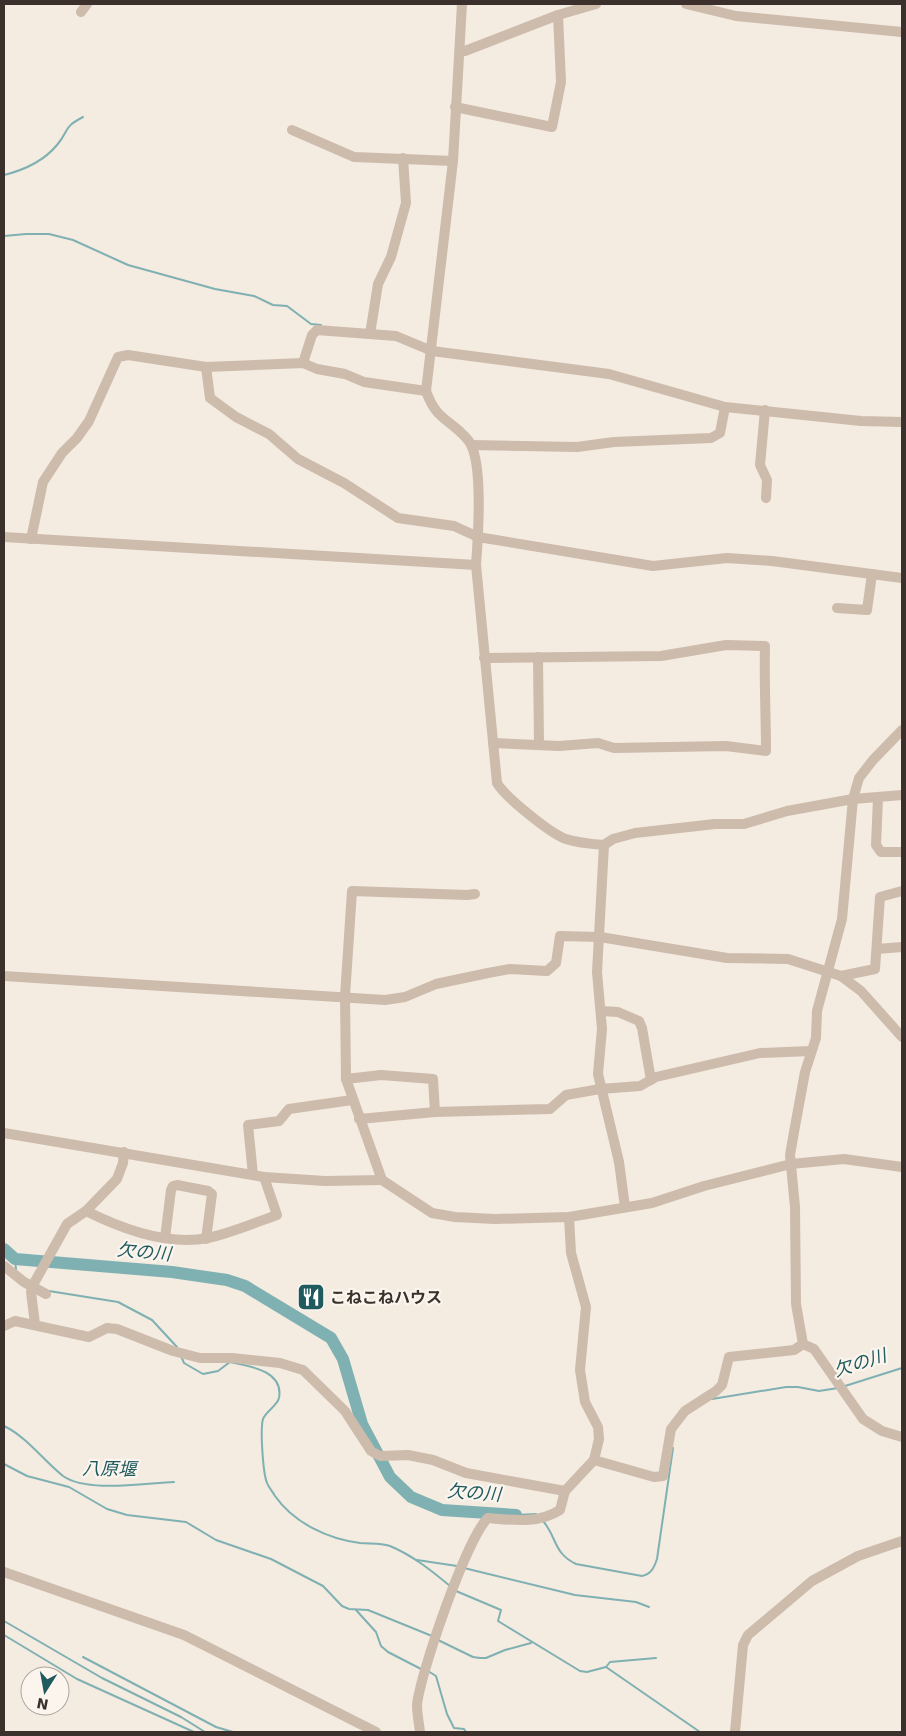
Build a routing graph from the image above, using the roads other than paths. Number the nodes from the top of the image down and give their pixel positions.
1 (462, 4) edge
2 (596, 4) edge
3 (686, 4) edge
4 (558, 14) junction
5 (902, 32) edge
6 (460, 51) junction
7 (455, 107) junction
8 (292, 130) dead end
9 (404, 158) junction
10 (452, 161) junction
11 (370, 334) junction
12 (432, 351) junction
13 (303, 363) junction
14 (206, 367) junction
15 (426, 391) junction
16 (725, 407) junction
17 (765, 410) junction
18 (902, 422) edge
19 (471, 445) junction
20 (766, 498) dead end
21 (4, 537) edge
22 (478, 538) junction
23 (30, 539) junction
24 (476, 569) junction
25 (872, 574) junction
26 (902, 578) edge
27 (837, 608) dead end
28 (538, 657) junction
29 (484, 658) junction
30 (902, 730) edge
31 (493, 743) junction
32 (539, 745) junction
33 (902, 795) edge
34 (878, 798) junction
35 (853, 799) junction
36 (604, 845) junction
37 (902, 852) edge
38 (902, 891) edge
39 (475, 894) dead end
40 (600, 936) junction
41 (902, 947) edge
42 (877, 949) junction
43 (829, 972) junction
44 (4, 976) edge
45 (841, 976) junction
46 (345, 996) junction
47 (601, 1011) junction
48 (902, 1037) edge
49 (811, 1051) junction
50 (346, 1078) junction
51 (651, 1080) junction
52 (600, 1089) junction
53 (352, 1100) junction
54 (435, 1112) junction
55 (359, 1119) junction
56 (4, 1133) edge
57 (124, 1152) junction
58 (791, 1164) junction
59 (902, 1167) edge
60 (258, 1176) junction
61 (382, 1180) junction
62 (625, 1207) junction
63 (86, 1211) junction
64 (569, 1217) junction
65 (166, 1238) junction
66 (206, 1238) junction
67 (4, 1266) edge
68 (33, 1284) junction
69 (46, 1294) dead end
70 (35, 1324) junction
71 (4, 1326) edge
72 (803, 1344) junction
73 (902, 1437) edge
74 (594, 1460) junction
75 (565, 1491) junction
76 (902, 1541) edge
77 (4, 1572) edge
78 (376, 1732) edge
79 (420, 1732) edge
80 (736, 1732) edge

1 - 6 street
2 - 4 street
3 - 5 street
4 - 6 street
4 - 7 street
6 - 7 street
7 - 10 street
8 - 9 street
9 - 10 street
9 - 11 street
10 - 12 street
11 - 12 street
11 - 13 street
12 - 15 street
12 - 16 street
13 - 14 street
13 - 15 street
14 - 22 street
14 - 23 street
15 - 19 street
16 - 17 street
16 - 19 street
17 - 18 street
17 - 20 street
19 - 22 street
21 - 23 street
22 - 24 street
22 - 25 street
23 - 24 street
24 - 29 street
25 - 26 street
25 - 27 street
28 - 29 street
28 - 32 street
28 - 32 street
29 - 31 street
30 - 35 street
31 - 32 street
31 - 36 street
33 - 34 street
34 - 35 street
34 - 37 street
35 - 36 street
35 - 43 street
36 - 40 street
38 - 42 street
39 - 46 street
40 - 43 street
40 - 46 street
40 - 47 street
41 - 42 street
42 - 45 street
43 - 45 street
43 - 49 street
44 - 46 street
45 - 48 street
46 - 50 street
47 - 51 street
47 - 52 street
49 - 51 street
49 - 58 street
50 - 53 street
50 - 54 street
51 - 52 street
52 - 54 street
52 - 62 street
53 - 55 street
53 - 60 street
54 - 55 street
55 - 61 street
56 - 57 street
57 - 60 street
57 - 63 street
58 - 59 street
58 - 62 street
58 - 72 street
60 - 61 street
60 - 66 street
61 - 64 street
62 - 64 street
63 - 65 street
63 - 68 street
64 - 74 street
65 - 66 street
65 - 66 street
67 - 68 street
68 - 69 street
68 - 70 street
70 - 71 street
70 - 75 street
72 - 73 street
72 - 74 street
74 - 75 street
75 - 79 street
76 - 80 street
77 - 78 street

